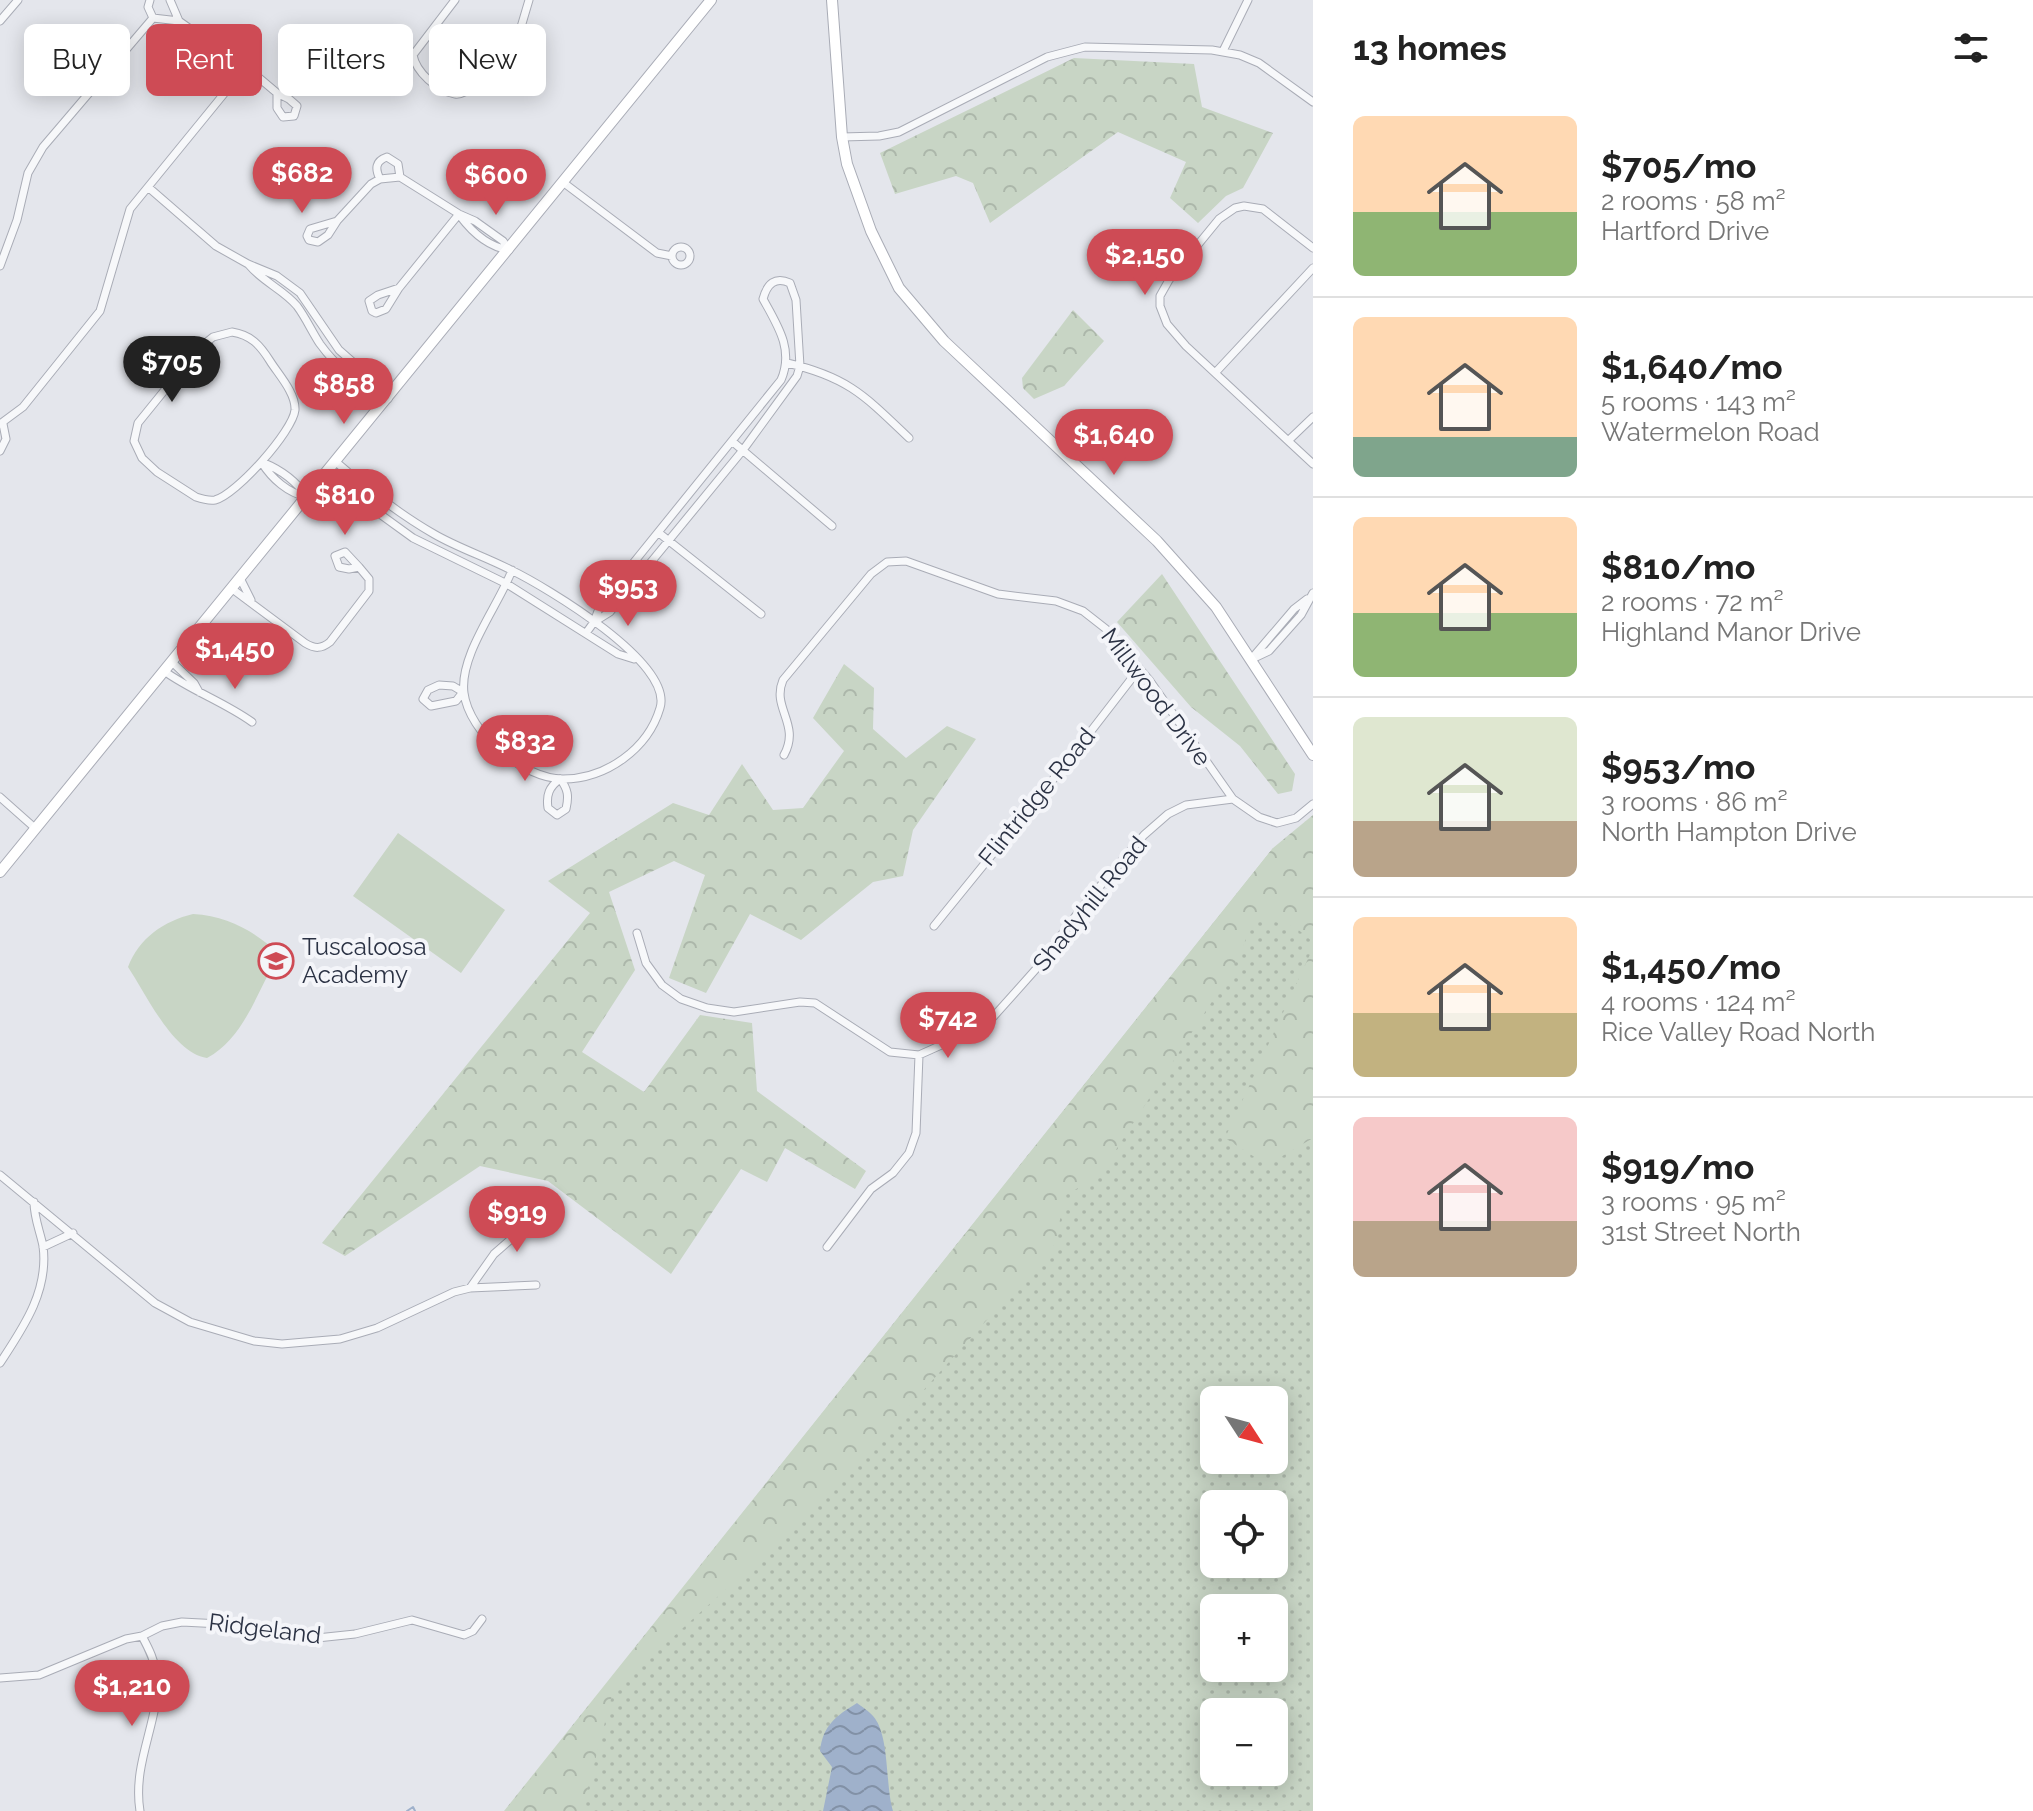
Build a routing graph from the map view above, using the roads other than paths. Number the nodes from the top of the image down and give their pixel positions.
1 (18, 0) edge
2 (150, 0) edge
3 (170, 0) edge
4 (455, 0) edge
5 (529, 0) edge
6 (711, 0) edge
7 (832, 0) edge
8 (1248, 0) edge
9 (153, 18) junction
10 (0, 21) edge
11 (179, 21) junction
12 (183, 24) edge
13 (1223, 51) junction
14 (262, 81) edge
15 (277, 93) dead end
16 (222, 96) edge
17 (1313, 102) edge
18 (842, 137) junction
19 (400, 177) junction
20 (380, 179) junction
21 (564, 183) junction
22 (148, 187) junction
23 (459, 214) junction
24 (337, 221) dead end
25 (1313, 248) edge
26 (509, 250) junction
27 (672, 256) dead end
28 (0, 266) edge
29 (1313, 268) edge
30 (399, 288) dead end
31 (787, 363) junction
32 (800, 366) junction
33 (1215, 373) junction
34 (388, 399) junction
35 (1313, 417) edge
36 (2, 424) edge
37 (909, 438) dead end
38 (1289, 440) junction
39 (733, 442) junction
40 (743, 450) junction
41 (0, 451) edge
42 (336, 462) junction
43 (262, 463) junction
44 (1313, 464) edge
45 (326, 475) junction
46 (307, 497) junction
47 (832, 526) dead end
48 (659, 533) junction
49 (669, 540) junction
50 (359, 567) dead end
51 (512, 570) junction
52 (240, 578) junction
53 (507, 584) junction
54 (231, 588) junction
55 (1311, 596) edge
56 (252, 602) junction
57 (761, 614) dead end
58 (594, 622) junction
59 (586, 633) junction
60 (636, 659) junction
61 (1252, 659) junction
62 (168, 666) junction
63 (1139, 669) junction
64 (463, 692) junction
65 (252, 722) dead end
66 (784, 755) dead end
67 (1313, 755) edge
68 (560, 779) junction
69 (0, 797) edge
70 (1233, 799) junction
71 (1313, 804) edge
72 (36, 829) junction
73 (0, 872) edge
74 (934, 926) dead end
75 (637, 933) dead end
76 (919, 1055) junction
77 (0, 1175) edge
78 (34, 1202) junction
79 (525, 1203) dead end
80 (73, 1233) junction
81 (43, 1247) junction
82 (827, 1247) dead end
83 (536, 1285) dead end
84 (470, 1288) junction
85 (0, 1363) edge
86 (482, 1619) dead end
87 (142, 1636) junction
88 (0, 1678) edge
89 (140, 1811) edge

1 - 10 street
2 - 9 street
3 - 11 street
4 - 5 street
6 - 21 street
7 - 18 street
8 - 13 street
9 - 11 street
9 - 28 street
11 - 12 street
13 - 17 street
13 - 18 street
14 - 15 street
16 - 22 street
18 - 61 street
19 - 20 street
19 - 20 street
19 - 23 street
20 - 24 street
21 - 26 street
21 - 27 street
22 - 34 street
22 - 36 street
23 - 26 street
23 - 30 street
25 - 33 street
26 - 34 street
29 - 33 street
31 - 32 street
31 - 32 street
31 - 39 street
32 - 37 street
32 - 40 street
33 - 38 street
34 - 42 street
35 - 38 street
36 - 41 street
38 - 44 street
39 - 40 street
39 - 48 street
40 - 47 street
40 - 49 street
42 - 45 street
42 - 51 street
43 - 43 street
43 - 46 street
45 - 46 street
45 - 53 street
46 - 52 street
48 - 49 street
48 - 58 street
49 - 57 street
49 - 58 street
50 - 56 street
51 - 53 street
51 - 58 street
52 - 54 street
52 - 56 street
53 - 59 street
53 - 64 street
54 - 56 street
54 - 62 street
55 - 61 street
58 - 59 street
58 - 60 street
59 - 60 street
60 - 68 street
61 - 67 street
62 - 65 street
62 - 72 street
63 - 66 street, Millwood Drive
63 - 70 street, Millwood Drive
63 - 74 street, Flintridge Road
64 - 64 street
64 - 68 street
68 - 68 street
69 - 72 street
70 - 71 street, Millwood Drive
70 - 76 street, Shadyhill Road
72 - 73 street
75 - 76 street
76 - 82 street
77 - 78 street
78 - 80 street
78 - 81 street
79 - 84 street
80 - 81 street
80 - 84 street
81 - 85 street
83 - 84 street
86 - 87 street, Ridgeland
87 - 88 street, Ridgeland
87 - 89 street

